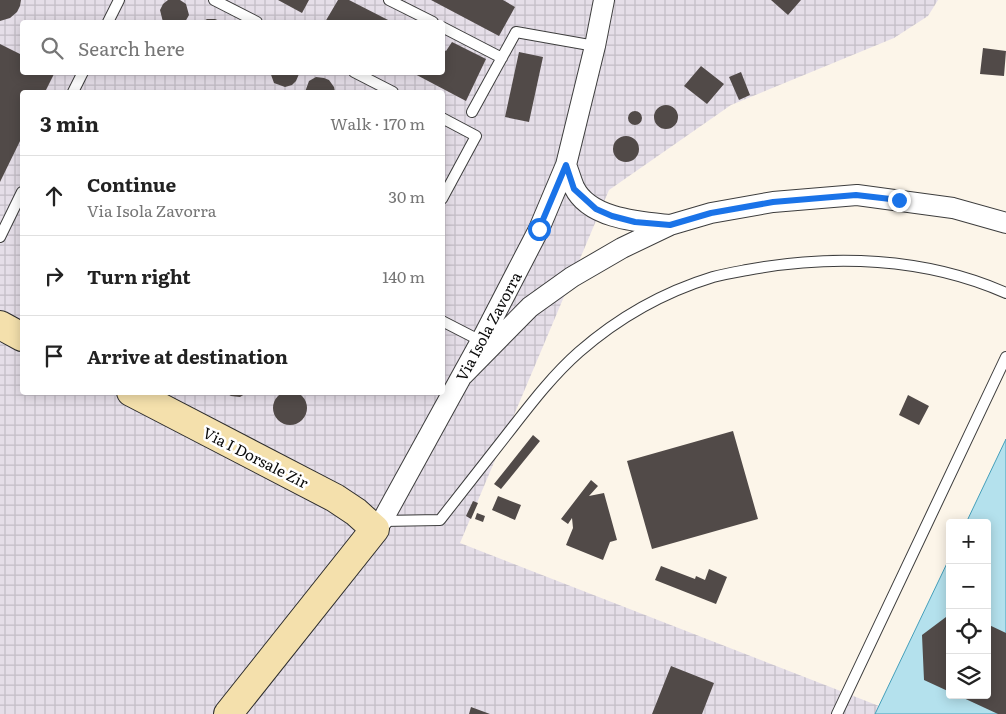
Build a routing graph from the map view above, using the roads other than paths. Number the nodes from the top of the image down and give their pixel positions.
1 (119, 0) edge
2 (214, 0) edge
3 (389, 0) edge
4 (604, 0) edge
5 (109, 20) edge
6 (254, 20) edge
7 (429, 20) edge
8 (445, 29) edge
9 (596, 46) junction
10 (502, 58) junction
11 (80, 75) edge
12 (360, 75) edge
13 (73, 90) edge
14 (389, 90) edge
15 (472, 112) dead end
16 (445, 120) edge
17 (566, 165) junction
18 (445, 194) edge
19 (20, 196) edge
20 (1006, 223) edge
21 (670, 225) junction
22 (0, 237) edge
23 (1006, 293) edge
24 (445, 322) edge
25 (0, 325) edge
26 (20, 336) edge
27 (482, 341) junction
28 (1006, 358) edge
29 (462, 375) junction
30 (137, 395) edge
31 (378, 525) junction
32 (228, 714) edge
33 (837, 714) edge

1 - 5 lane
2 - 6 lane
3 - 7 lane
4 - 9 street, Via Isola Zavorra
8 - 10 lane
9 - 10 lane
9 - 17 street, Via Isola Zavorra
10 - 15 lane
11 - 13 lane
12 - 14 lane
16 - 18 lane
17 - 21 street
17 - 27 street, Via Isola Zavorra
19 - 22 lane
20 - 21 street
21 - 29 street
23 - 31 lane
24 - 27 lane
25 - 26 main road
27 - 29 street, Via Isola Zavorra
28 - 33 lane
29 - 31 street, Via Isola Zavorra
30 - 31 main road, Via I Dorsale Zir
31 - 32 main road, Via Isola Zavorra

